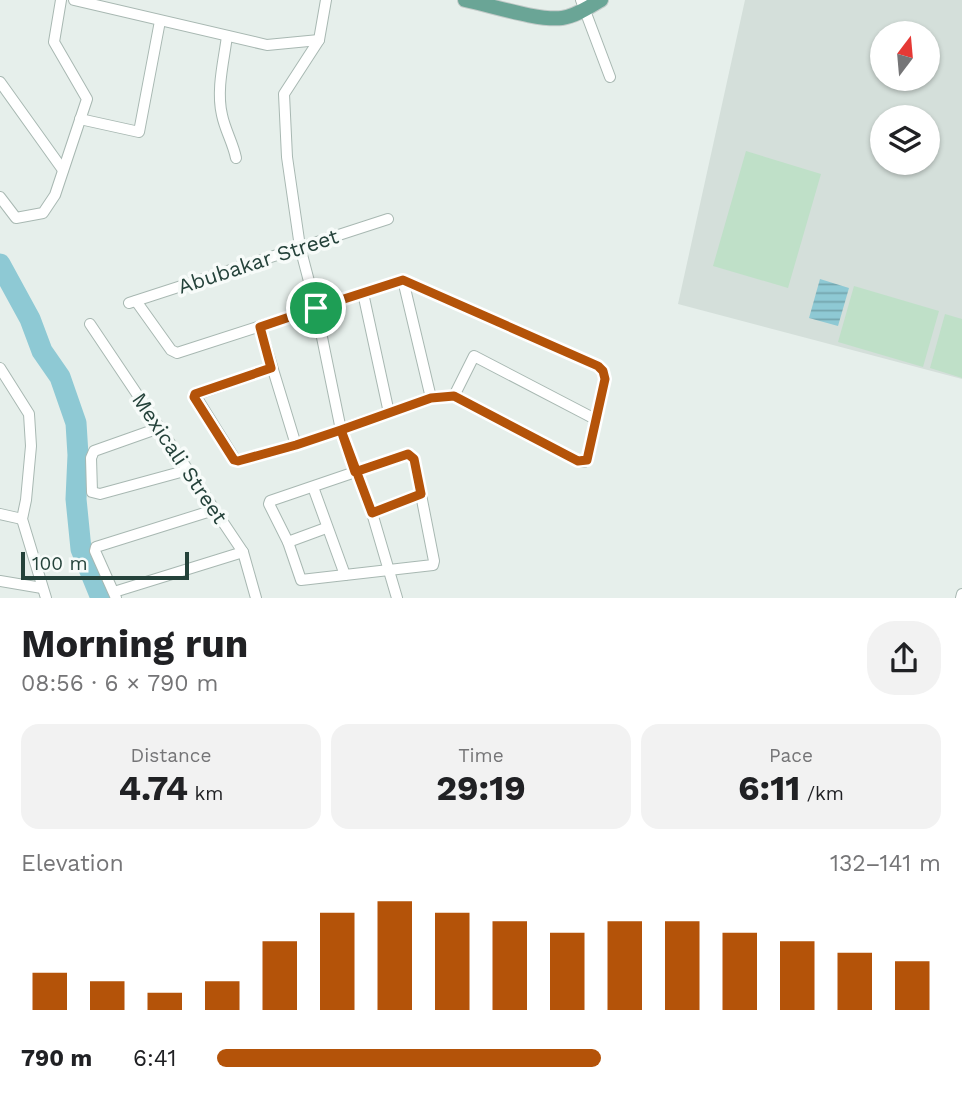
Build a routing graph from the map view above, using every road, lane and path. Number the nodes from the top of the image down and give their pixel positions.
1 (61, 0) edge
2 (74, 0) edge
3 (326, 0) edge
4 (465, 0) edge
5 (601, 0) edge
6 (582, 5) edge
7 (160, 21) junction
8 (227, 36) junction
9 (319, 40) junction
10 (610, 77) dead end
11 (0, 82) edge
12 (80, 119) junction
13 (236, 158) dead end
14 (63, 170) junction
15 (0, 197) edge
16 (388, 219) dead end
17 (300, 247) junction
18 (403, 280) junction
19 (363, 293) junction
20 (316, 308) junction
21 (90, 324) dead end
22 (260, 327) junction
23 (0, 368) edge
24 (271, 368) junction
25 (454, 396) junction
26 (431, 398) junction
27 (389, 413) junction
28 (595, 419) junction
29 (159, 428) junction
30 (341, 430) junction
31 (296, 445) junction
32 (188, 470) junction
33 (355, 472) junction
34 (313, 487) junction
35 (421, 494) junction
36 (214, 510) junction
37 (372, 513) junction
38 (0, 514) edge
39 (22, 519) junction
40 (326, 528) junction
41 (288, 542) junction
42 (243, 552) junction
43 (389, 571) junction
44 (345, 575) junction
45 (0, 582) edge
46 (44, 593) edge
47 (115, 595) edge
48 (256, 597) edge
49 (397, 597) edge

1 - 12 street
2 - 7 street
3 - 9 street
4 - 6 main road
5 - 6 main road
6 - 10 street
7 - 8 street
7 - 12 street
8 - 9 street
8 - 13 street
9 - 17 street
11 - 14 street
12 - 14 street
14 - 15 street
16 - 17 street, Abubakar Street
17 - 20 street
17 - 22 street, Abubakar Street
18 - 19 street
18 - 26 street
18 - 28 street
19 - 20 street
19 - 27 street
20 - 22 street
20 - 30 street
21 - 29 street, Mexicali Street
22 - 24 street
23 - 39 street
24 - 31 street
24 - 31 street
25 - 26 street
25 - 28 street
25 - 28 street
26 - 27 street
27 - 30 street
29 - 32 street, Mexicali Street
29 - 32 street
30 - 31 street
30 - 33 street
32 - 36 street, Mexicali Street
33 - 34 street
33 - 35 street
33 - 37 street
34 - 40 street
34 - 41 street
35 - 37 street
35 - 43 street
36 - 42 street, Mexicali Street
36 - 47 street
37 - 43 street
38 - 39 street
39 - 46 street
40 - 41 street
40 - 44 street
41 - 44 street
42 - 47 street
42 - 48 street, Mexicali Street
43 - 44 street
43 - 49 street
45 - 46 street

